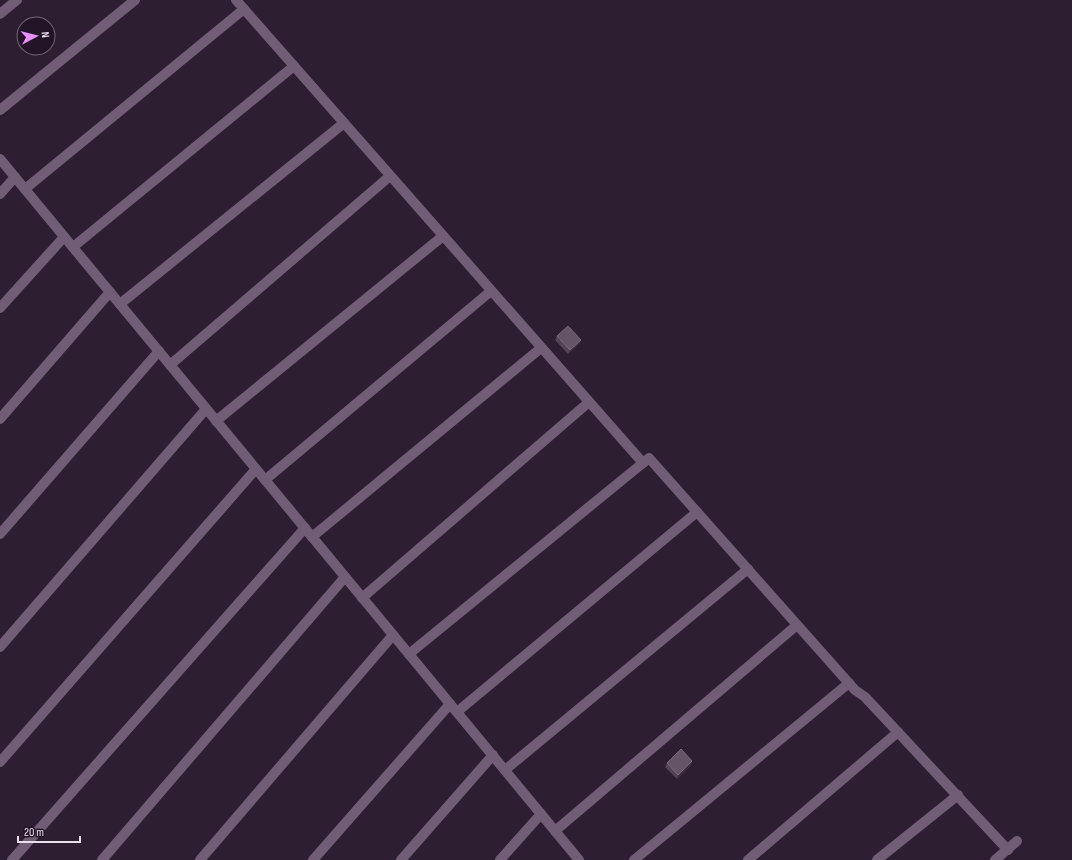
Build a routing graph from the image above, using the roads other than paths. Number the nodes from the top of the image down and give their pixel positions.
1 (17, 0) edge
2 (135, 0) edge
3 (236, 0) edge
4 (244, 9) junction
5 (0, 14) edge
6 (294, 66) junction
7 (0, 110) edge
8 (344, 123) junction
9 (0, 159) edge
10 (390, 176) junction
11 (15, 177) junction
12 (25, 189) junction
13 (0, 194) edge
14 (443, 236) junction
15 (64, 237) junction
16 (72, 247) junction
17 (491, 291) junction
18 (110, 292) junction
19 (120, 304) junction
20 (0, 308) edge
21 (541, 348) junction
22 (159, 351) junction
23 (170, 365) junction
24 (589, 402) junction
25 (206, 409) junction
26 (0, 419) edge
27 (216, 421) junction
28 (643, 463) junction
29 (256, 469) junction
30 (265, 480) junction
31 (697, 512) junction
32 (305, 528) junction
33 (0, 534) edge
34 (312, 537) junction
35 (748, 569) junction
36 (345, 577) junction
37 (362, 598) junction
38 (797, 625) junction
39 (393, 635) junction
40 (0, 647) edge
41 (409, 654) junction
42 (849, 683) junction
43 (450, 704) junction
44 (457, 712) junction
45 (898, 732) junction
46 (492, 755) junction
47 (0, 762) edge
48 (505, 770) junction
49 (958, 795) junction
50 (540, 814) junction
51 (555, 831) junction
52 (1017, 841) dead end
53 (1008, 850) junction
54 (12, 860) edge
55 (102, 860) edge
56 (200, 860) edge
57 (313, 860) edge
58 (401, 860) edge
59 (500, 860) edge
60 (579, 860) edge
61 (634, 860) edge
62 (748, 860) edge
63 (877, 860) edge
64 (995, 860) edge

1 - 5 street
2 - 7 street
3 - 4 street
4 - 6 street
4 - 12 street
6 - 8 street
6 - 16 street
8 - 10 street
8 - 19 street
9 - 11 street
10 - 14 street
10 - 23 street
11 - 12 street
11 - 13 street
12 - 15 street
14 - 17 street
14 - 27 street
15 - 16 street
15 - 20 street
16 - 18 street
17 - 21 street
17 - 30 street
18 - 19 street
18 - 26 street
19 - 22 street
21 - 24 street
21 - 34 street
22 - 23 street
22 - 33 street
23 - 25 street
24 - 28 street
24 - 37 street
25 - 27 street
25 - 40 street
27 - 29 street
28 - 31 street
28 - 41 street
29 - 30 street
29 - 47 street
30 - 32 street
31 - 35 street
31 - 44 street
32 - 34 street
32 - 54 street
34 - 36 street
35 - 38 street
35 - 48 street
36 - 37 street
36 - 55 street
37 - 39 street
38 - 42 street
38 - 51 street
39 - 41 street
39 - 56 street
41 - 43 street
42 - 45 street
42 - 61 street
43 - 44 street
43 - 57 street
44 - 46 street
45 - 49 street
45 - 62 street
46 - 48 street
46 - 58 street
48 - 50 street
49 - 53 street
49 - 63 street
50 - 51 street
50 - 59 street
51 - 60 street
52 - 53 street
53 - 64 street

